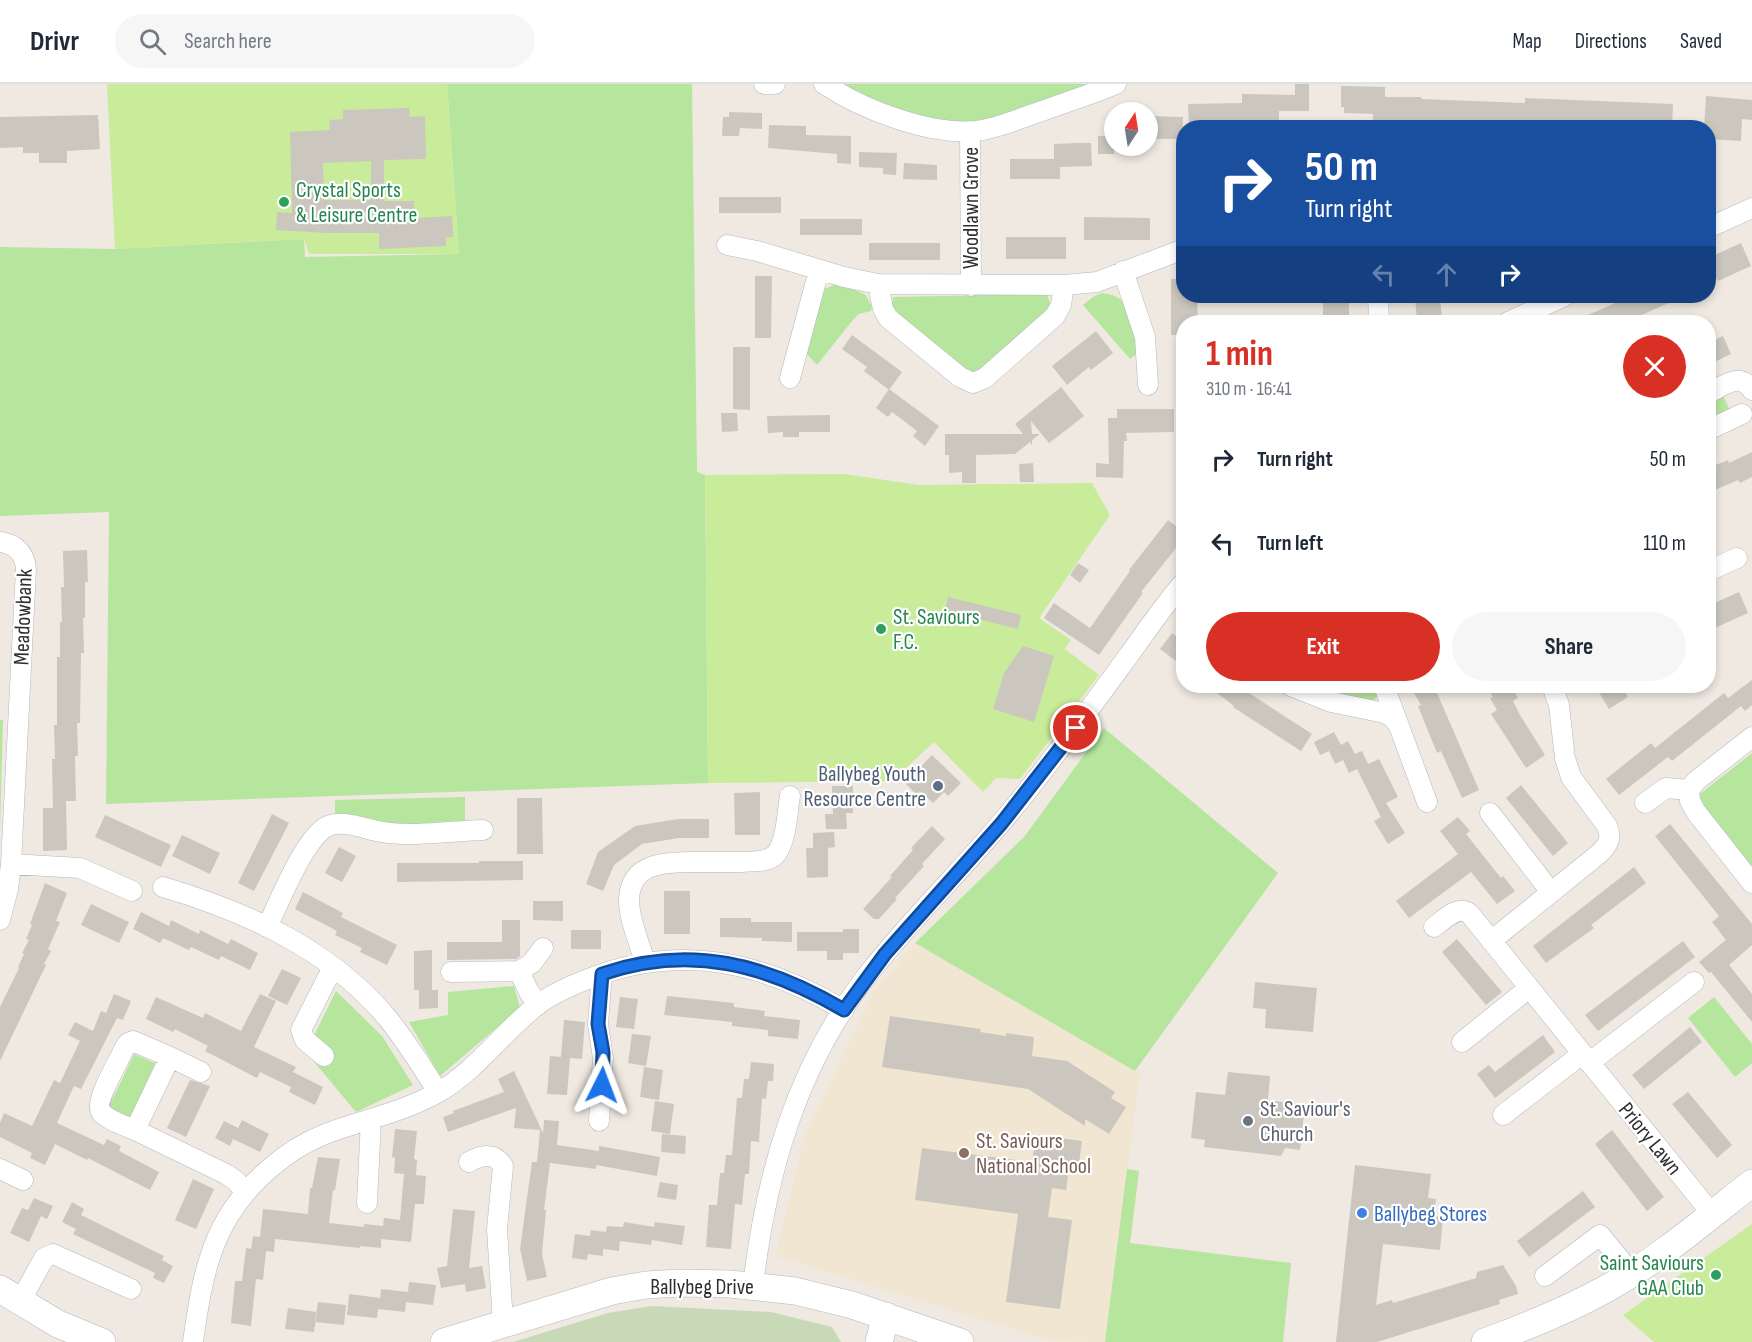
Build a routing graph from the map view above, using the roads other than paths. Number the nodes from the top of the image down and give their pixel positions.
1 (764, 84) edge
2 (776, 84) edge
3 (824, 84) edge
4 (1116, 84) edge
5 (970, 131) junction
6 (1752, 208) edge
7 (1716, 224) edge
8 (727, 245) dead end
9 (1176, 252) edge
10 (819, 270) junction
11 (1123, 271) junction
12 (878, 284) junction
13 (1064, 285) junction
14 (971, 286) junction
15 (1550, 303) edge
16 (1524, 315) edge
17 (790, 378) dead end
18 (1148, 385) dead end
19 (1716, 390) edge
20 (1752, 390) edge
21 (1742, 414) dead end
22 (1716, 426) edge
23 (0, 542) edge
24 (1737, 558) dead end
25 (1716, 567) edge
26 (1176, 603) edge
27 (1308, 693) edge
28 (1387, 693) edge
29 (1554, 693) edge
30 (9, 707) edge
31 (1399, 726) junction
32 (1752, 736) edge
33 (1689, 790) junction
34 (790, 796) dead end
35 (1427, 802) dead end
36 (1644, 803) dead end
37 (1490, 813) dead end
38 (483, 830) dead end
39 (12, 864) junction
40 (1752, 883) edge
41 (163, 887) dead end
42 (132, 891) dead end
43 (1551, 892) junction
44 (0, 920) edge
45 (267, 927) junction
46 (1434, 927) dead end
47 (1491, 941) junction
48 (543, 948) dead end
49 (645, 963) junction
50 (333, 967) junction
51 (519, 970) junction
52 (451, 972) dead end
53 (602, 974) junction
54 (1694, 982) dead end
55 (1529, 988) junction
56 (538, 1005) junction
57 (844, 1010) junction
58 (1462, 1042) dead end
59 (324, 1056) dead end
60 (170, 1057) junction
61 (1586, 1058) junction
62 (201, 1072) dead end
63 (438, 1092) junction
64 (1503, 1115) dead end
65 (371, 1120) junction
66 (599, 1121) dead end
67 (135, 1130) junction
68 (469, 1162) dead end
69 (0, 1168) edge
70 (23, 1180) dead end
71 (1752, 1183) edge
72 (245, 1191) junction
73 (367, 1203) dead end
74 (1712, 1214) junction
75 (1632, 1274) junction
76 (1545, 1276) dead end
77 (753, 1286) junction
78 (131, 1289) dead end
79 (10, 1296) edge
80 (886, 1316) junction
81 (503, 1323) junction
82 (102, 1342) edge
83 (193, 1342) edge
84 (444, 1342) edge
85 (879, 1342) edge
86 (960, 1342) edge
87 (1485, 1342) edge

1 - 2 street
3 - 5 street, Woodlawn Grove
4 - 5 street, Woodlawn Grove
5 - 14 street, Woodlawn Grove
6 - 7 street
8 - 10 street, Woodlawn Grove
9 - 11 street, Woodlawn Grove
10 - 12 street, Woodlawn Grove
10 - 17 street
11 - 13 street, Woodlawn Grove
11 - 18 street
12 - 13 street
12 - 14 street, Woodlawn Grove
13 - 14 street, Woodlawn Grove
15 - 16 street
19 - 20 street
21 - 22 street
23 - 30 street, Meadowbank
24 - 25 street
26 - 57 street
27 - 31 street
28 - 31 street
29 - 43 street
30 - 39 street, Meadowbank
31 - 35 street
32 - 33 street
33 - 36 street
33 - 40 street
34 - 49 street
37 - 43 street
38 - 45 street
39 - 42 street
39 - 44 street, Meadowbank
41 - 45 street
43 - 47 street
45 - 50 street
46 - 47 street, Priory Lawn
47 - 55 street, Priory Lawn
48 - 51 street
49 - 53 street
49 - 57 street
50 - 59 street
50 - 63 street
51 - 52 street
51 - 56 street
53 - 56 street
53 - 66 street
54 - 61 street
55 - 58 street
55 - 61 street, Priory Lawn
56 - 63 street
57 - 77 street
60 - 62 street
60 - 67 street
60 - 67 street
61 - 64 street
61 - 74 street, Priory Lawn
63 - 65 street
65 - 72 street
65 - 73 street
67 - 72 street
68 - 81 street
69 - 70 street
71 - 74 street
72 - 83 street
74 - 75 street
75 - 76 street
75 - 87 street
77 - 80 street, Ballybeg Drive
77 - 81 street, Ballybeg Drive
78 - 79 street
79 - 82 street
80 - 85 street
80 - 86 street, Ballybeg Drive
81 - 84 street, Ballybeg Drive

